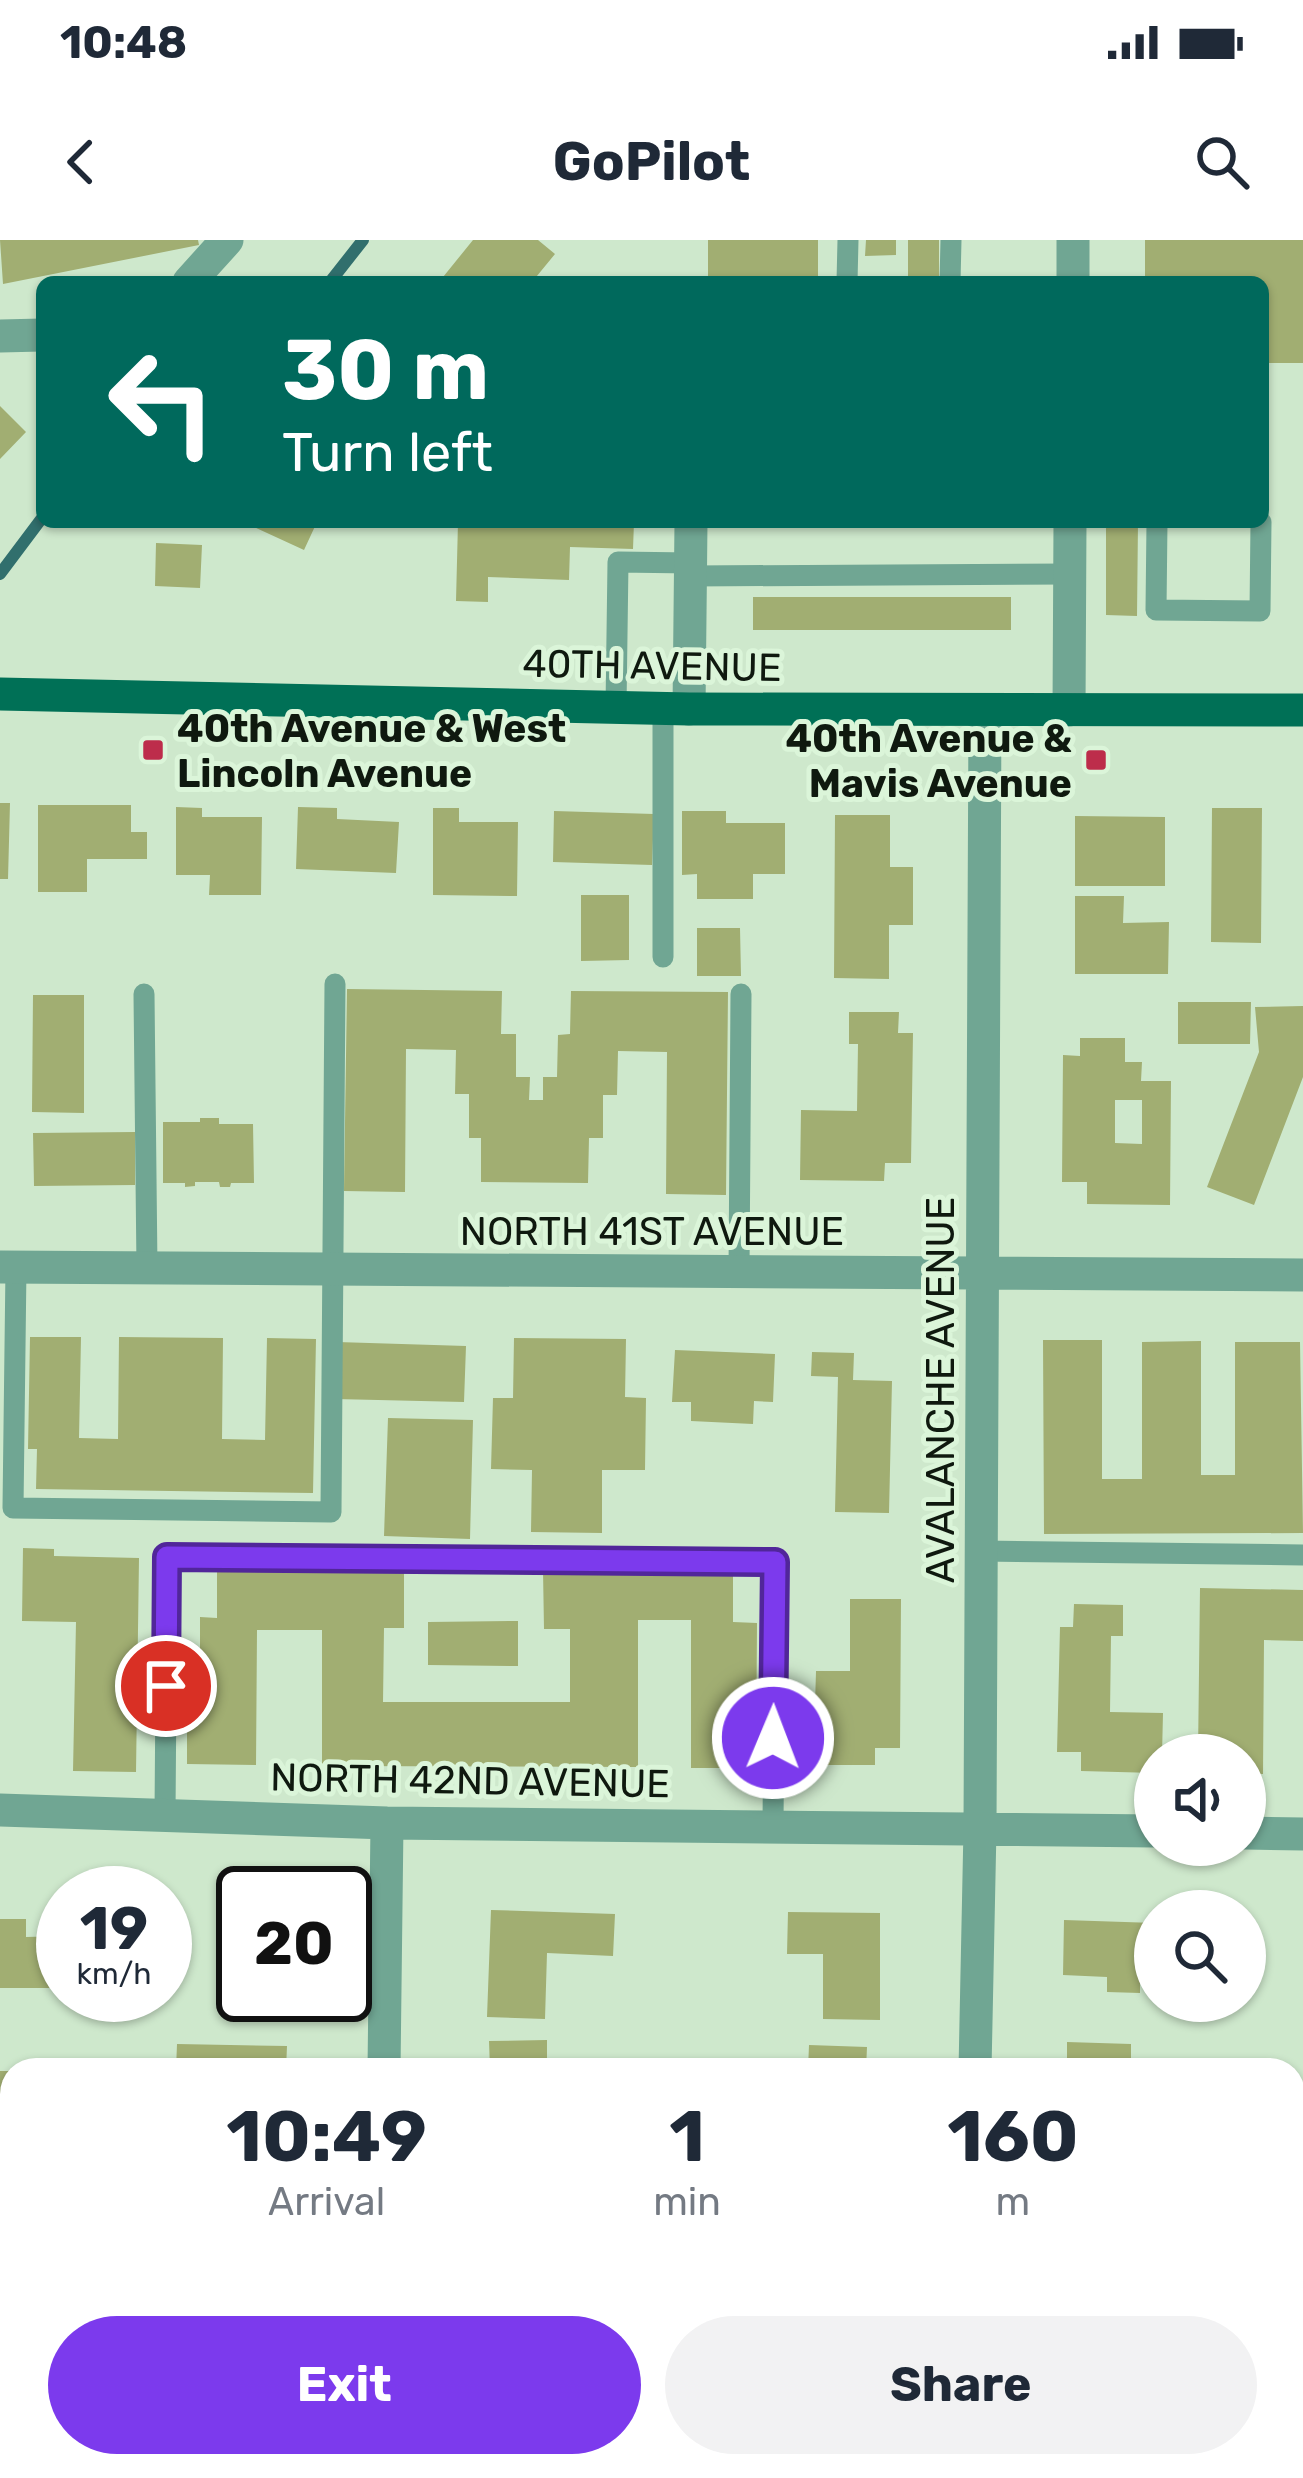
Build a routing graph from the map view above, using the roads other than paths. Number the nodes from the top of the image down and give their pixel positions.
1 (227, 240) edge
2 (848, 240) edge
3 (951, 240) edge
4 (1073, 240) edge
5 (194, 276) edge
6 (847, 276) edge
7 (950, 276) edge
8 (1073, 276) edge
9 (36, 335) edge
10 (0, 336) edge
11 (691, 528) edge
12 (1070, 528) edge
13 (1157, 528) edge
14 (1262, 528) edge
15 (691, 570) junction
16 (1070, 574) junction
17 (0, 694) edge
18 (616, 707) junction
19 (676, 709) junction
20 (986, 710) junction
21 (1069, 710) junction
22 (1303, 710) edge
23 (663, 957) dead end
24 (335, 983) dead end
25 (144, 994) dead end
26 (741, 994) dead end
27 (8, 1268) edge
28 (147, 1268) junction
29 (334, 1270) junction
30 (739, 1273) junction
31 (983, 1275) junction
32 (1303, 1275) edge
33 (981, 1551) junction
34 (1303, 1555) edge
35 (0, 1810) edge
36 (165, 1815) junction
37 (387, 1823) junction
38 (773, 1826) junction
39 (980, 1828) junction
40 (1134, 1831) edge
41 (1266, 1833) edge
42 (1303, 1834) edge
43 (384, 2058) edge
44 (975, 2058) edge

1 - 5 street
2 - 6 lane
3 - 7 lane
4 - 8 street
9 - 10 street
11 - 15 street
12 - 16 street
13 - 14 lane
15 - 16 lane
15 - 18 lane
15 - 19 street
16 - 21 street
17 - 18 main road, 40TH AVENUE
18 - 19 main road, 40TH AVENUE
19 - 20 main road, 40TH AVENUE
19 - 23 lane
20 - 21 main road, 40TH AVENUE
20 - 31 street, AVALANCHE AVENUE
21 - 22 main road, 40TH AVENUE
24 - 29 lane
25 - 28 lane
26 - 30 lane
27 - 28 street, NORTH 41ST AVENUE
27 - 29 lane
28 - 29 street, NORTH 41ST AVENUE
29 - 30 street, NORTH 41ST AVENUE
30 - 31 street, NORTH 41ST AVENUE
31 - 32 street, NORTH 41ST AVENUE
31 - 33 street, AVALANCHE AVENUE
33 - 34 lane
33 - 39 street, AVALANCHE AVENUE
35 - 36 street, NORTH 42ND AVENUE
36 - 37 street, NORTH 42ND AVENUE
36 - 38 lane
37 - 38 street, NORTH 42ND AVENUE
37 - 43 street
38 - 39 street, NORTH 42ND AVENUE
39 - 40 street, NORTH 42ND AVENUE
39 - 44 street, AVALANCHE AVENUE
41 - 42 street

